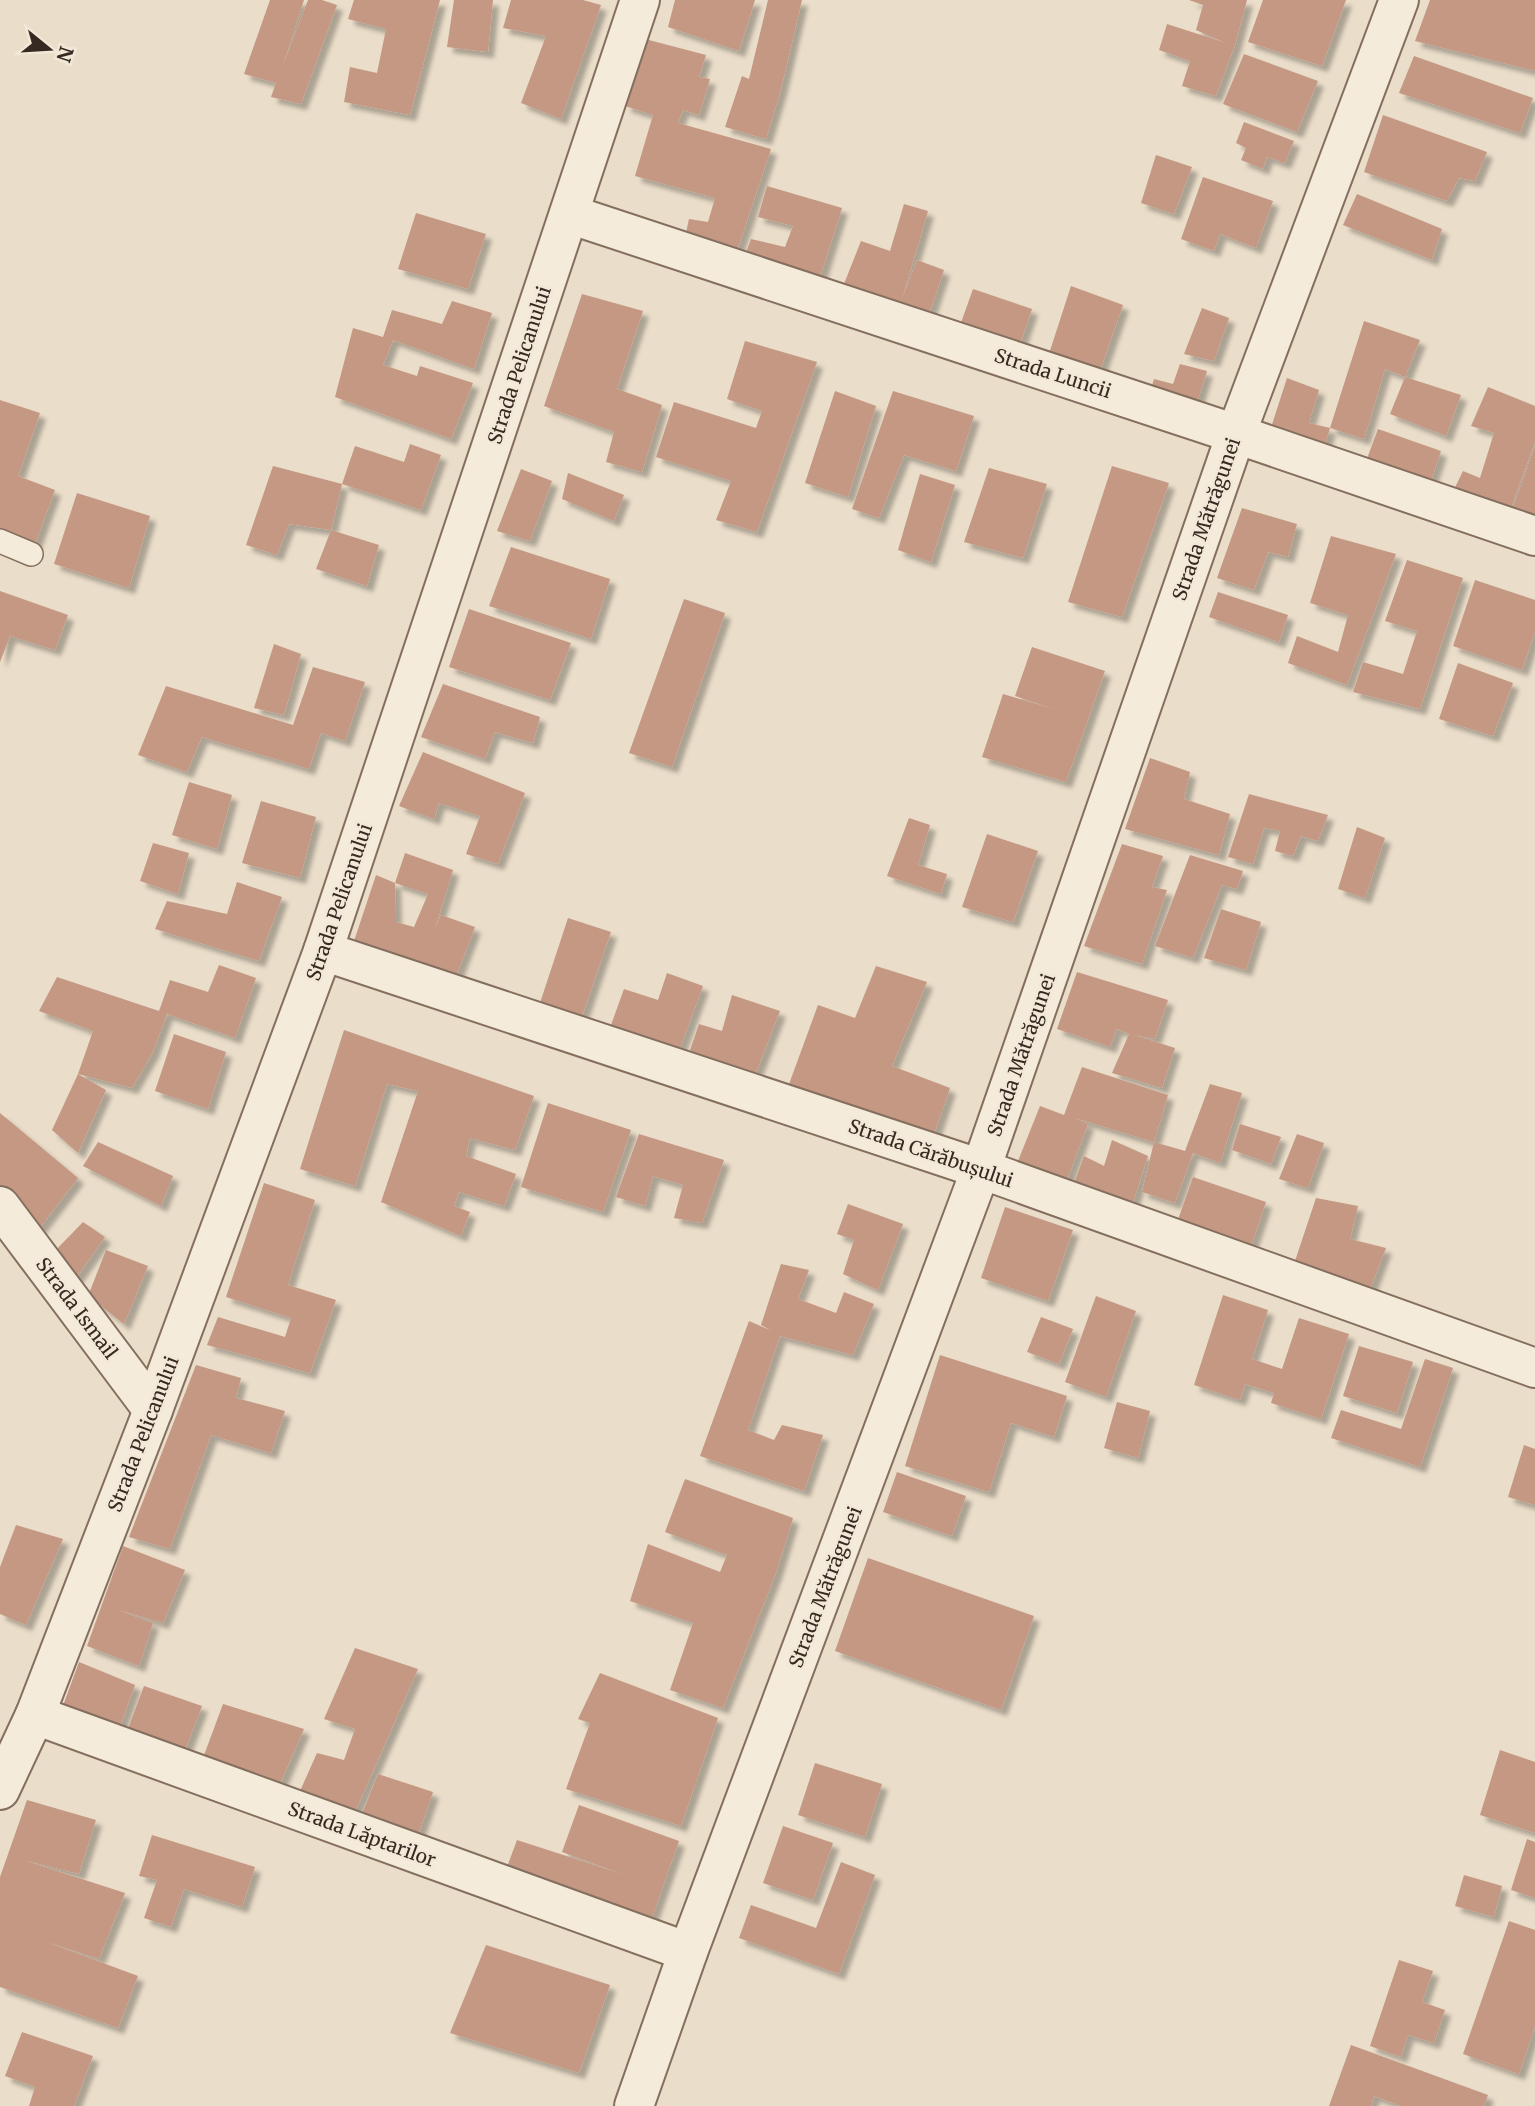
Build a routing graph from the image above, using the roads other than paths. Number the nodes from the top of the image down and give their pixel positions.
1 (640, 0) edge
2 (1399, 0) edge
3 (569, 214) junction
4 (1236, 434) junction
5 (1535, 536) edge
6 (0, 541) edge
7 (31, 554) dead end
8 (323, 951) junction
9 (981, 1170) junction
10 (0, 1206) edge
11 (1535, 1368) edge
12 (153, 1410) junction
13 (36, 1715) junction
14 (0, 1790) edge
15 (688, 1952) junction
16 (634, 2106) edge

1 - 3 street, Strada Pelicanului
2 - 4 street, Strada Mătrăgunei
3 - 4 street, Strada Luncii
3 - 8 street, Strada Pelicanului
4 - 5 street, Strada Luncii
4 - 9 street, Strada Mătrăgunei
6 - 7 lane
8 - 9 street, Strada Cărăbușului
8 - 12 street, Strada Pelicanului
9 - 11 street, Strada Cărăbușului
9 - 15 street, Strada Mătrăgunei
10 - 12 street, Strada Ismail
12 - 13 street, Strada Pelicanului
13 - 14 street, Strada Pelicanului
13 - 15 street, Strada Lăptarilor
15 - 16 street, Strada Mătrăgunei

